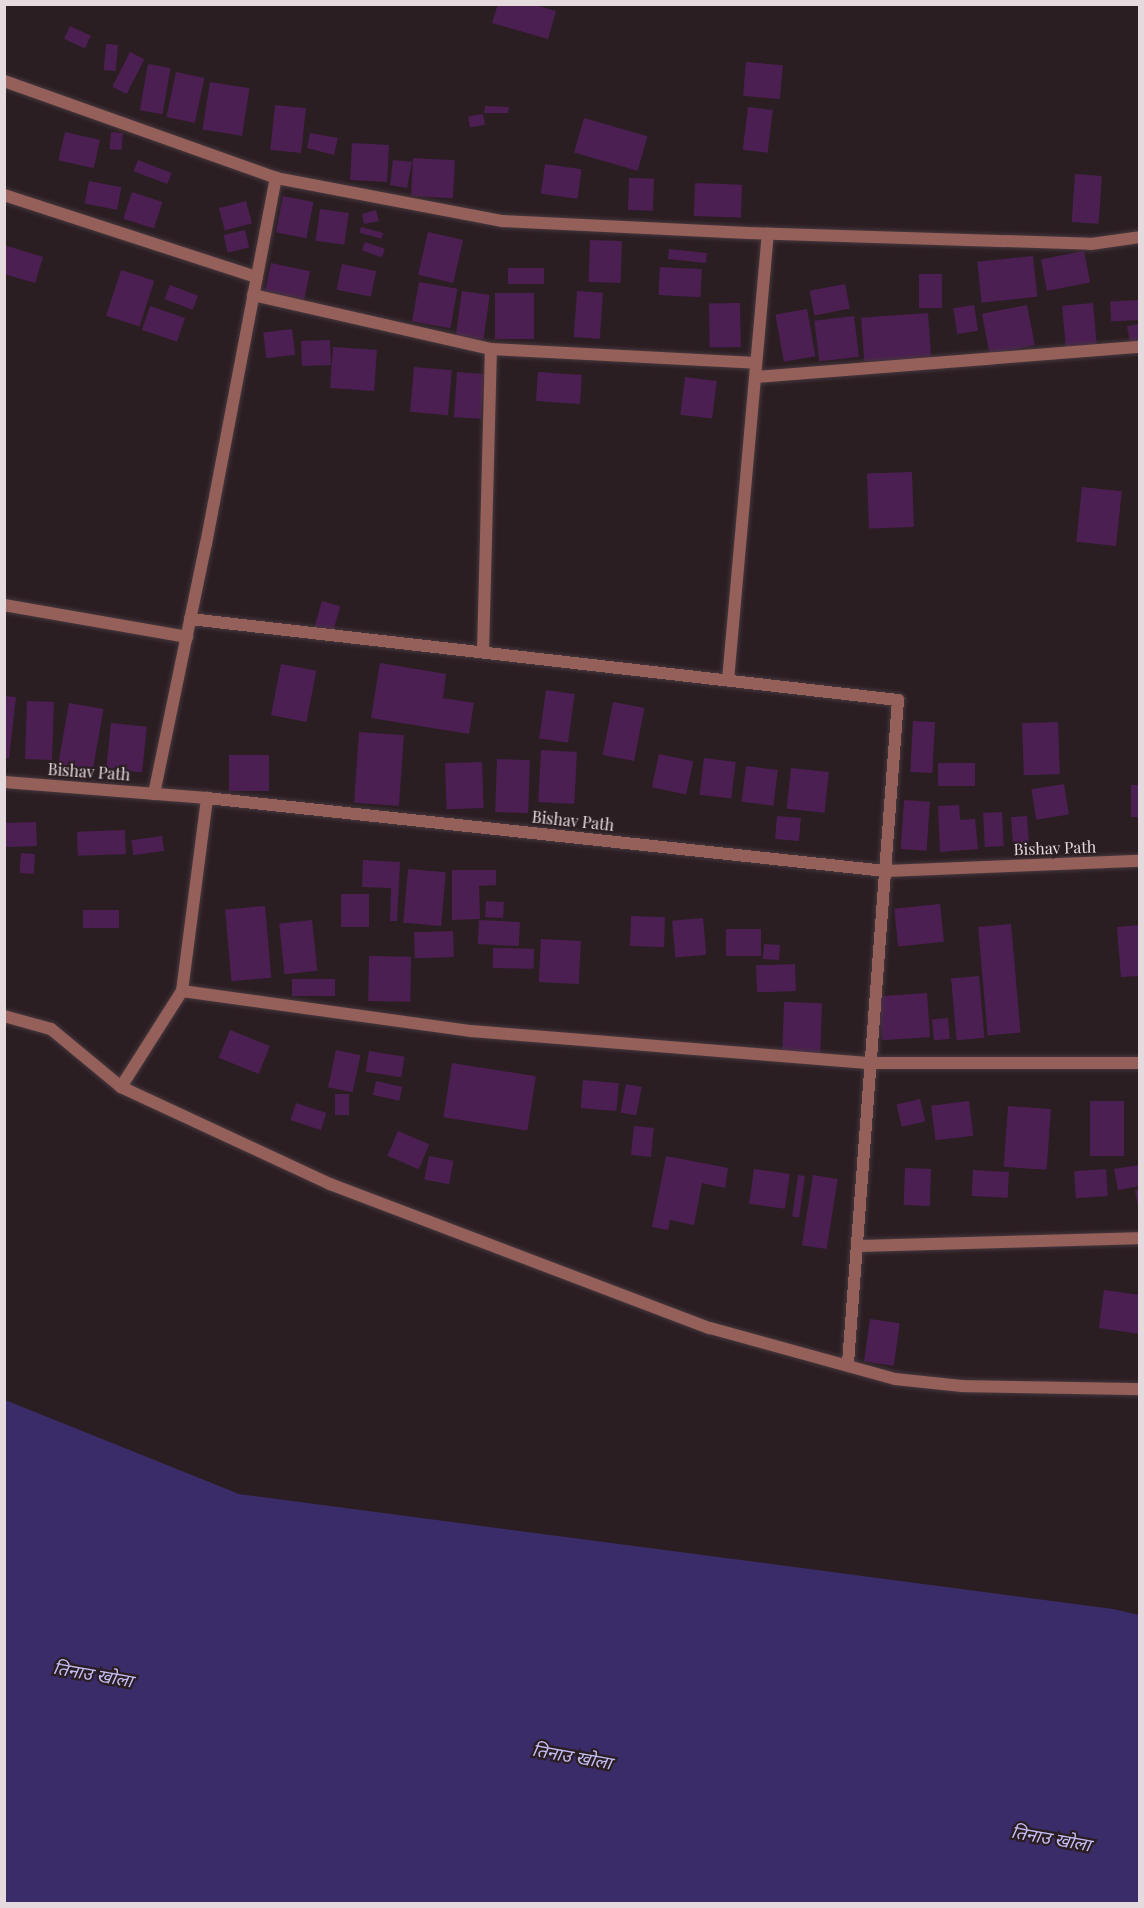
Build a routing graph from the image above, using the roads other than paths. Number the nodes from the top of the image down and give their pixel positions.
1 (4, 81) edge
2 (276, 178) junction
3 (4, 195) edge
4 (768, 234) junction
5 (1140, 237) edge
6 (257, 277) junction
7 (253, 295) junction
8 (1140, 347) edge
9 (491, 349) junction
10 (756, 363) junction
11 (756, 377) junction
12 (4, 605) edge
13 (190, 619) junction
14 (187, 637) junction
15 (483, 652) junction
16 (728, 680) junction
17 (4, 782) edge
18 (154, 794) junction
19 (207, 798) junction
20 (1140, 861) edge
21 (886, 871) junction
22 (182, 991) junction
23 (4, 1016) edge
24 (871, 1063) junction
25 (1140, 1063) edge
26 (121, 1087) junction
27 (1140, 1238) edge
28 (857, 1246) junction
29 (848, 1364) junction
30 (1140, 1389) edge

1 - 2 street
2 - 4 street
2 - 6 street
3 - 6 street
4 - 5 street
4 - 10 street
6 - 7 street
7 - 9 street
7 - 13 street
8 - 11 street
9 - 10 street
9 - 15 street
10 - 11 street
11 - 16 street
12 - 14 street
13 - 14 street
13 - 15 street
14 - 18 street
15 - 16 street
16 - 21 street
17 - 18 street, Bishav Path
18 - 19 street, Bishav Path
19 - 21 street, Bishav Path
19 - 22 street
20 - 21 street, Bishav Path
21 - 24 street
22 - 24 street
22 - 26 street
23 - 26 street
24 - 25 street
24 - 28 street
26 - 29 street
27 - 28 street
28 - 29 street
29 - 30 street

